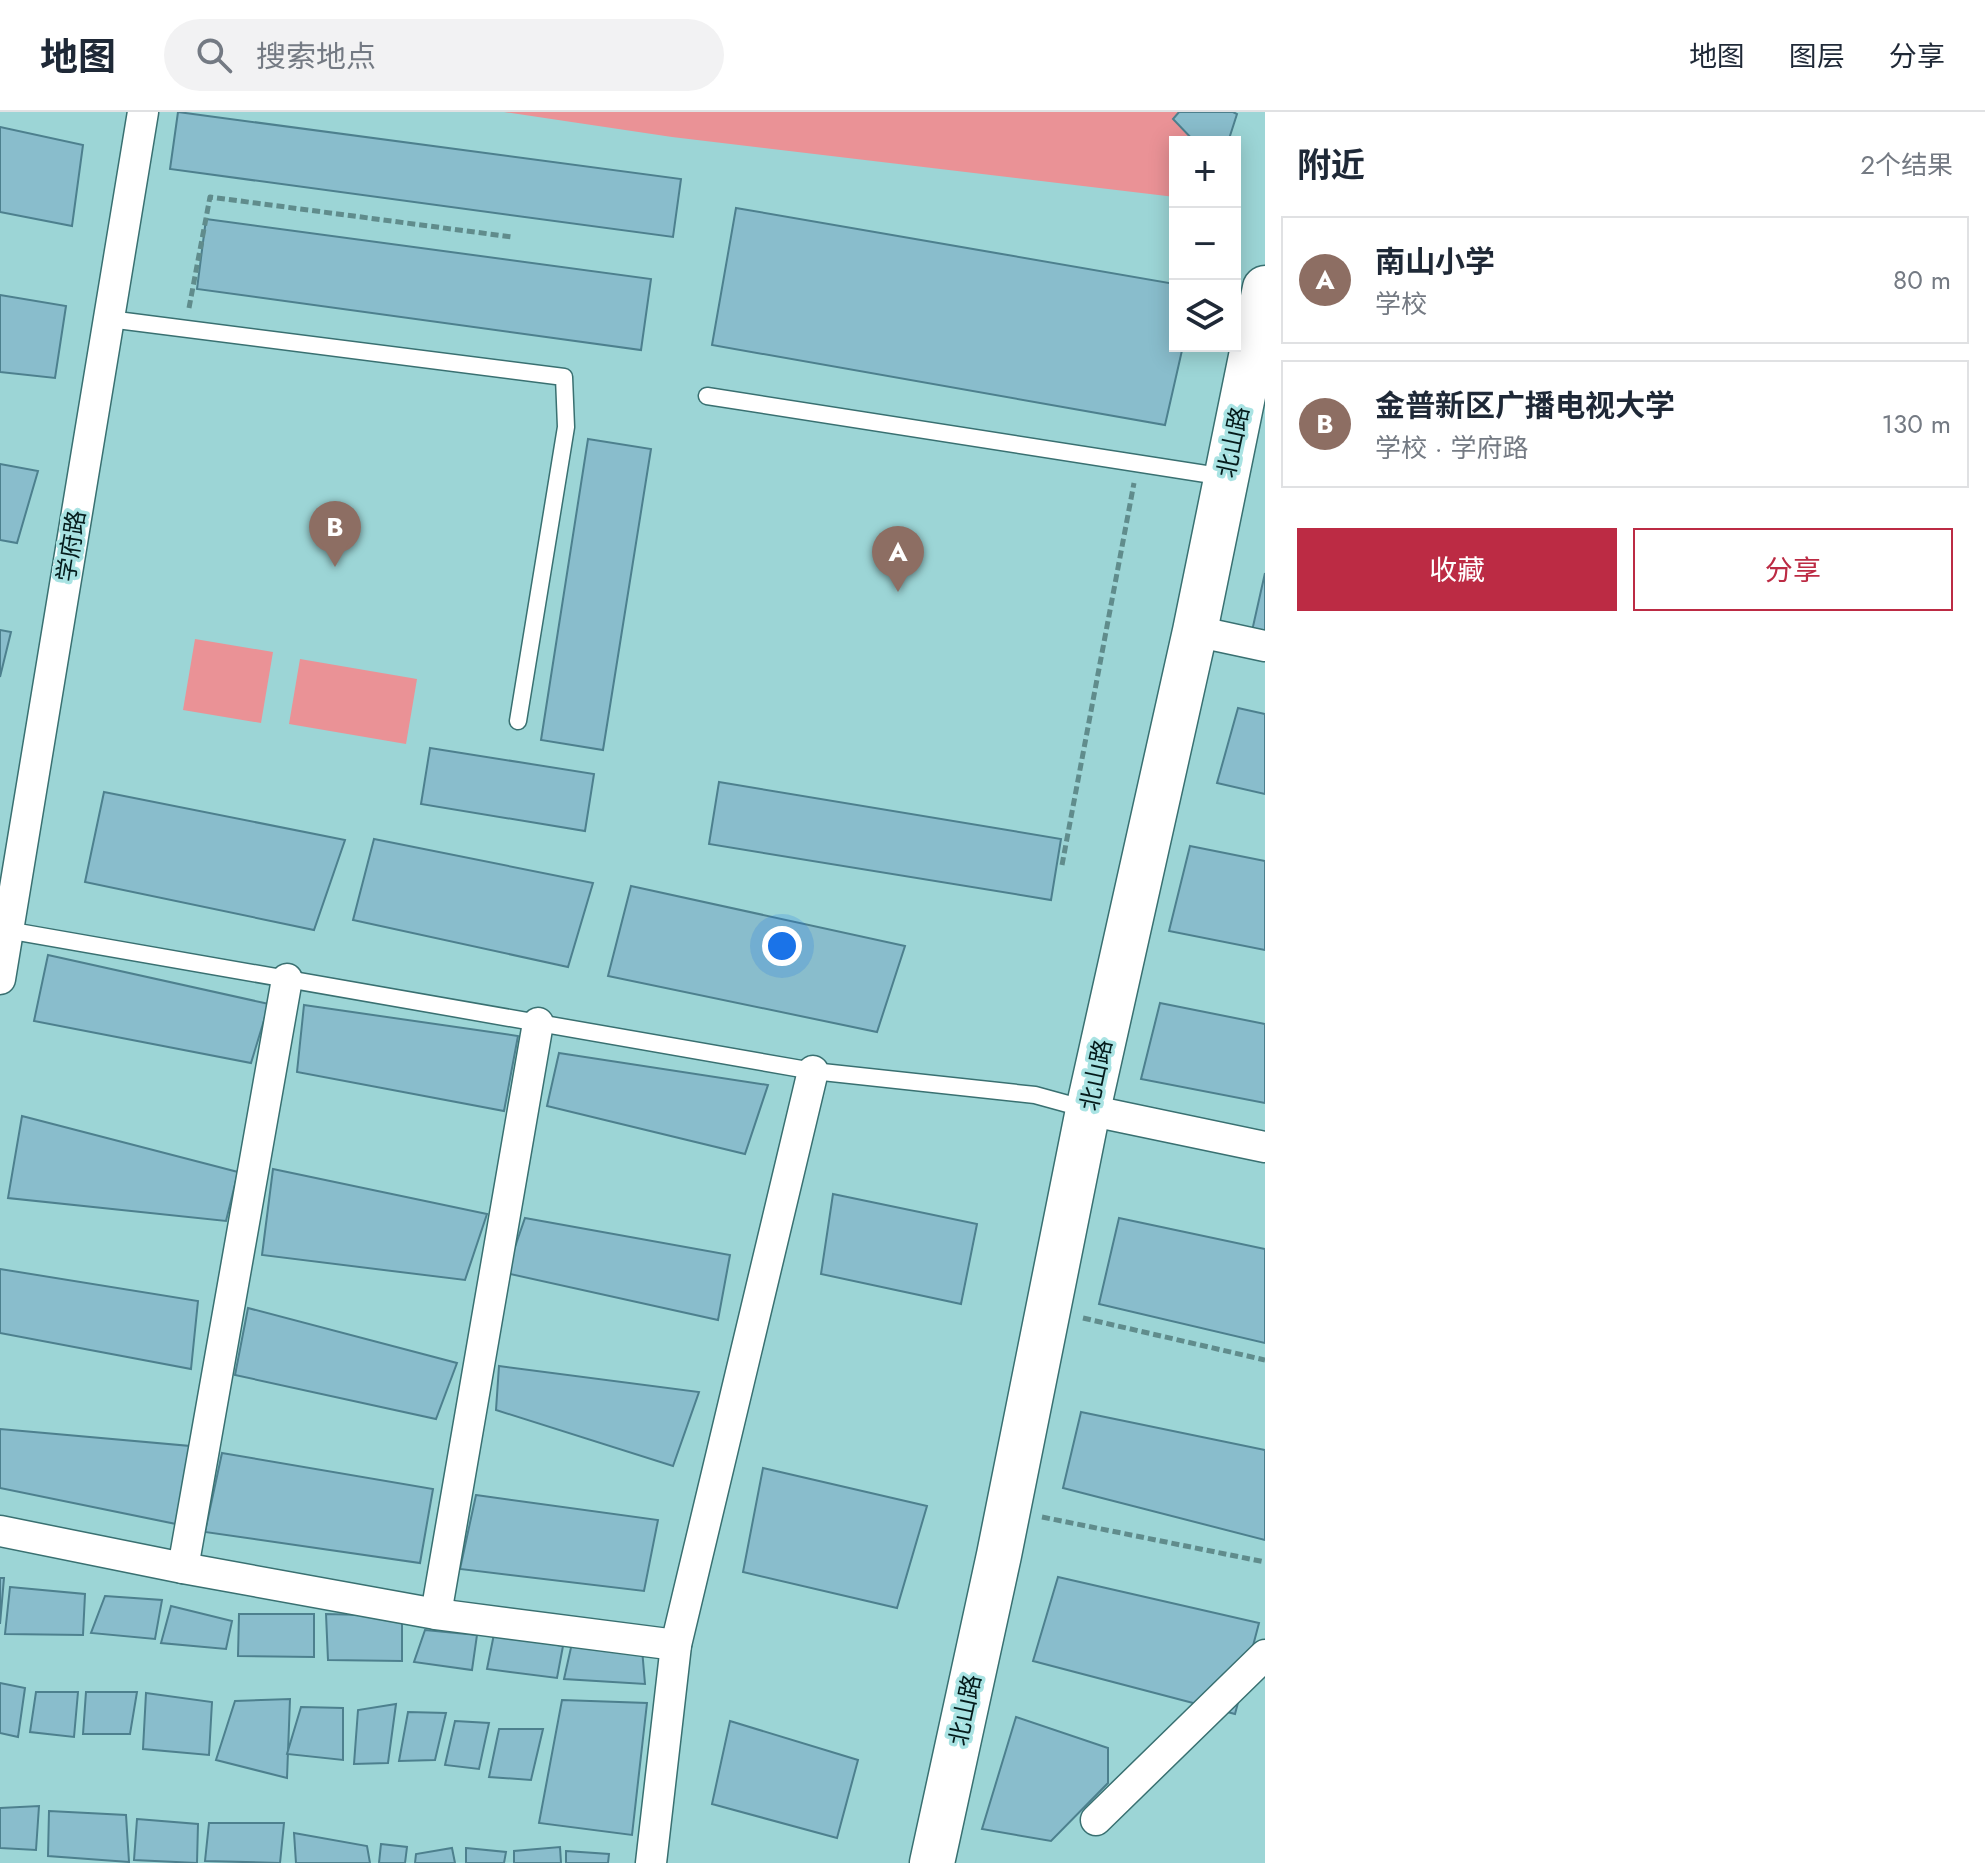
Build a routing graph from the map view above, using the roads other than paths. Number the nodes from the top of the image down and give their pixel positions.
1 (143, 112) edge
2 (1265, 288) edge
3 (109, 319) junction
4 (707, 396) dead end
5 (1226, 478) junction
6 (1195, 631) junction
7 (1265, 646) edge
8 (518, 721) dead end
9 (4, 929) edge
10 (0, 979) edge
11 (287, 979) junction
12 (538, 1023) junction
13 (813, 1071) junction
14 (1088, 1110) junction
15 (1265, 1147) edge
16 (0, 1531) edge
17 (183, 1568) junction
18 (436, 1614) junction
19 (676, 1645) junction
20 (1265, 1655) edge
21 (1096, 1820) dead end
22 (651, 1863) edge
23 (932, 1863) edge

1 - 3 street, 学府路
2 - 5 street, 北山路
3 - 8 lane
3 - 9 street, 学府路
4 - 5 lane
5 - 6 street, 北山路
6 - 7 street
6 - 14 street, 北山路
9 - 10 street, 学府路
9 - 11 lane
11 - 12 lane
11 - 17 street
12 - 13 lane
12 - 18 street
13 - 14 lane
13 - 19 street
14 - 15 street
14 - 23 street, 北山路
16 - 17 street
17 - 18 street
18 - 19 street
19 - 22 street
20 - 21 street

